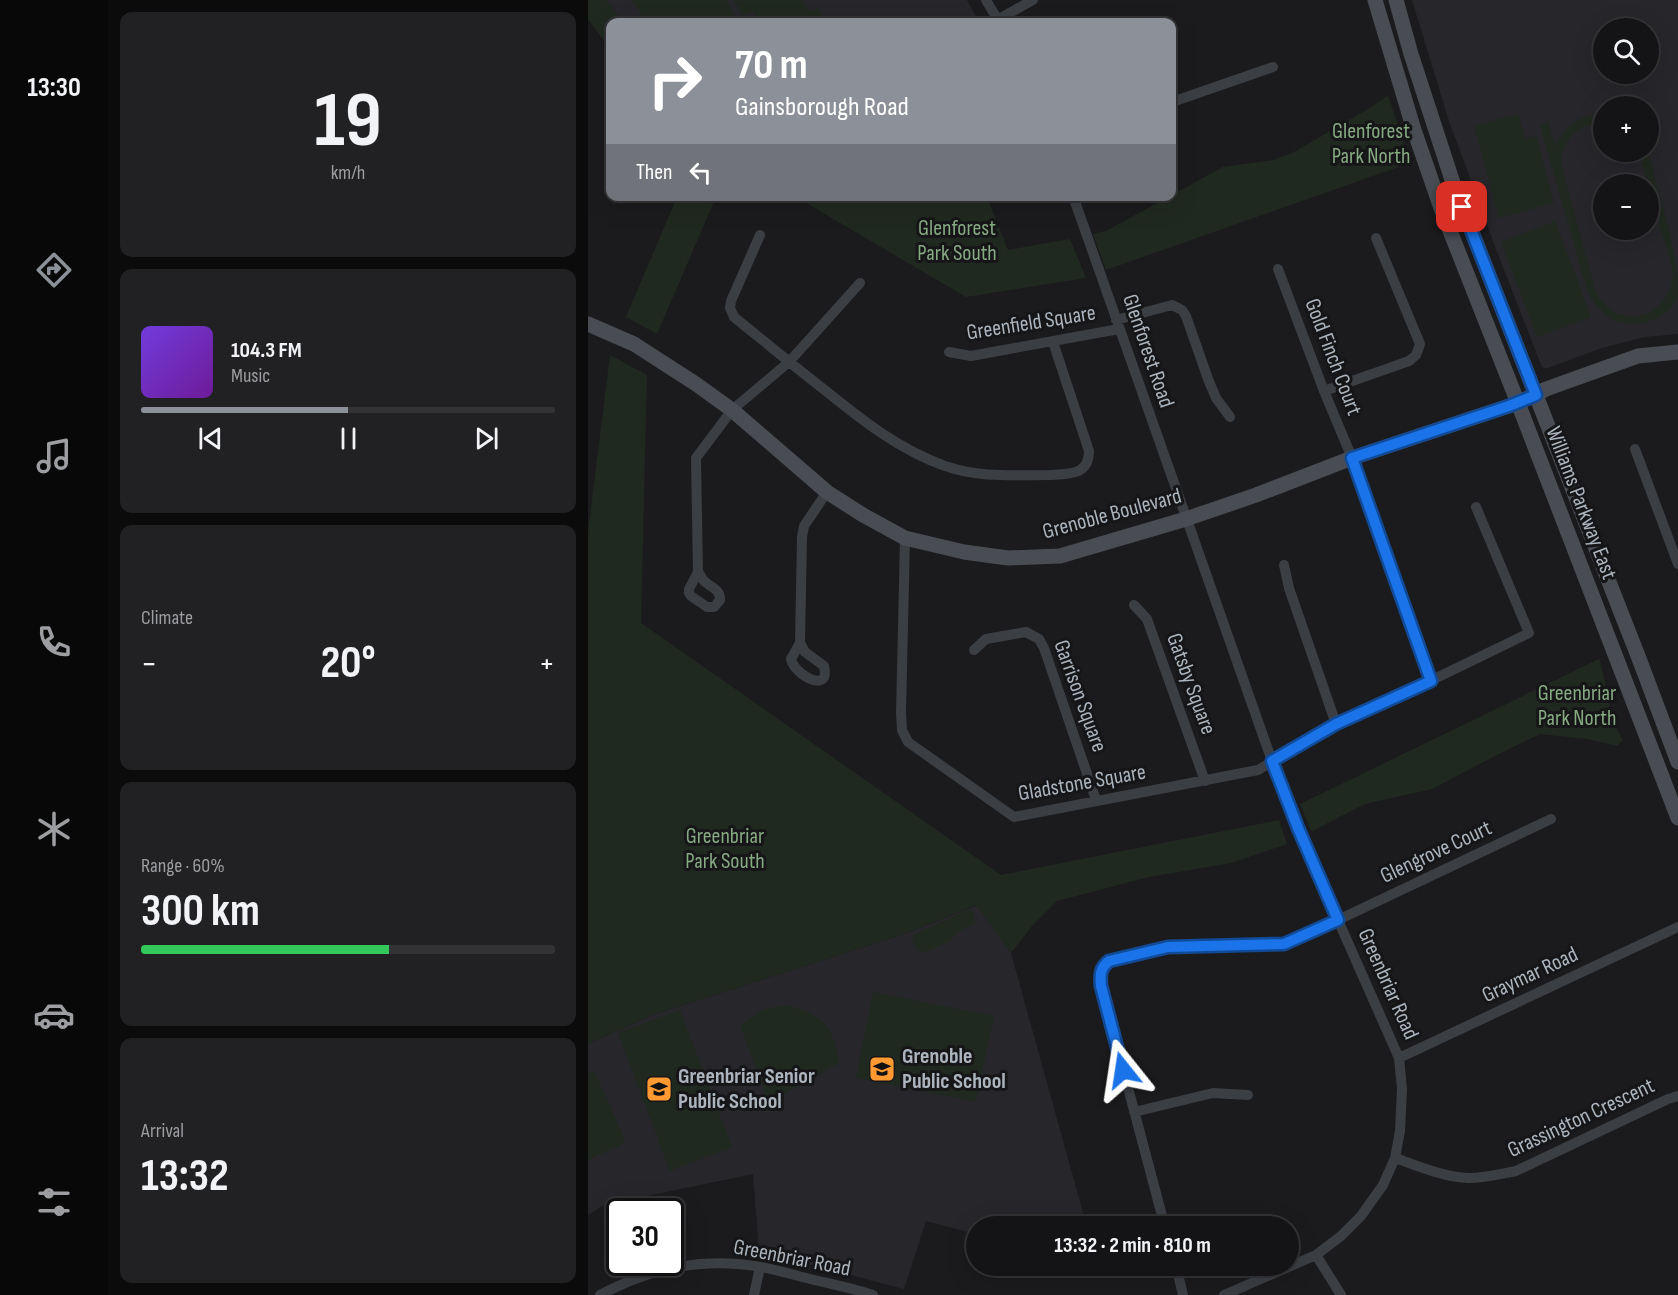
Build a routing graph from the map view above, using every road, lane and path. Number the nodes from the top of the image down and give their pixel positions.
1 (986, 0) edge
2 (1034, 0) edge
3 (1375, 0) edge
4 (1396, 0) edge
5 (996, 18) edge
6 (1003, 18) edge
7 (1272, 67) dead end
8 (1176, 101) edge
9 (1075, 201) edge
10 (760, 235) dead end
11 (1376, 238) dead end
12 (1278, 269) dead end
13 (860, 283) dead end
14 (588, 324) edge
15 (1118, 325) junction
16 (1053, 342) junction
17 (950, 352) dead end
18 (1678, 352) edge
19 (789, 362) junction
20 (1324, 391) junction
21 (1536, 395) junction
22 (1518, 403) junction
23 (732, 410) junction
24 (1230, 417) dead end
25 (1635, 449) dead end
26 (1352, 458) junction
27 (826, 492) junction
28 (1476, 507) dead end
29 (1186, 519) junction
30 (905, 538) junction
31 (1678, 564) edge
32 (1284, 565) dead end
33 (698, 572) dead end
34 (1134, 605) dead end
35 (800, 643) dead end
36 (974, 650) dead end
37 (1431, 681) junction
38 (1336, 724) junction
39 (1272, 761) junction
40 (1678, 762) edge
41 (1205, 781) junction
42 (1096, 800) junction
43 (1678, 818) edge
44 (1551, 819) dead end
45 (1338, 920) junction
46 (1678, 927) edge
47 (1399, 1058) junction
48 (1248, 1095) dead end
49 (1678, 1096) edge
50 (1134, 1112) junction
51 (1395, 1158) junction
52 (1162, 1216) edge
53 (1316, 1255) junction
54 (760, 1267) junction
55 (1179, 1276) edge
56 (600, 1295) edge
57 (753, 1295) edge
58 (873, 1295) edge
59 (1184, 1295) edge
60 (1224, 1295) edge
61 (1341, 1295) edge

1 - 5 street
2 - 6 street
3 - 22 main road, Williams Parkway East
4 - 21 main road, Williams Parkway East
7 - 8 street
9 - 15 street, Glenforest Road
10 - 19 street
11 - 20 street
12 - 20 street, Gold Finch Court
13 - 19 street
14 - 23 main road, Grenoble Boulevard
15 - 16 street, Greenfield Square
15 - 24 street, Greenfield Square
15 - 29 street, Glenforest Road
16 - 17 street, Greenfield Square
16 - 19 street
18 - 21 main road, Grenoble Boulevard
19 - 23 street
20 - 26 street, Gold Finch Court
21 - 22 main road, Grenoble Boulevard
21 - 40 main road, Williams Parkway East
22 - 26 main road, Grenoble Boulevard
22 - 43 main road, Williams Parkway East
23 - 27 main road, Grenoble Boulevard
23 - 33 street
25 - 31 street
26 - 29 main road, Grenoble Boulevard
26 - 37 street, Gold Finch Court
27 - 30 main road, Grenoble Boulevard
27 - 35 street
28 - 37 street, Gladstone Square
29 - 30 main road, Grenoble Boulevard
29 - 39 street, Greenbriar Road
30 - 42 street, Gladstone Square
32 - 38 street
34 - 41 street, Gatsby Square
36 - 42 street, Garrison Square
37 - 38 street, Gladstone Square
38 - 39 street, Gladstone Square
39 - 41 street, Gladstone Square
39 - 45 street, Greenbriar Road
41 - 42 street, Gladstone Square
44 - 45 street, Glengrove Court
45 - 47 street, Greenbriar Road
45 - 50 street, Glengrove Court
46 - 47 street, Graymar Road
47 - 51 street, Greenbriar Road
48 - 50 street
49 - 51 street, Grassington Crescent
50 - 52 street
51 - 53 street, Greenbriar Road
53 - 60 street, Greenbriar Road
53 - 61 street
54 - 56 street, Greenbriar Road
54 - 57 street
54 - 58 street, Greenbriar Road
55 - 59 street

